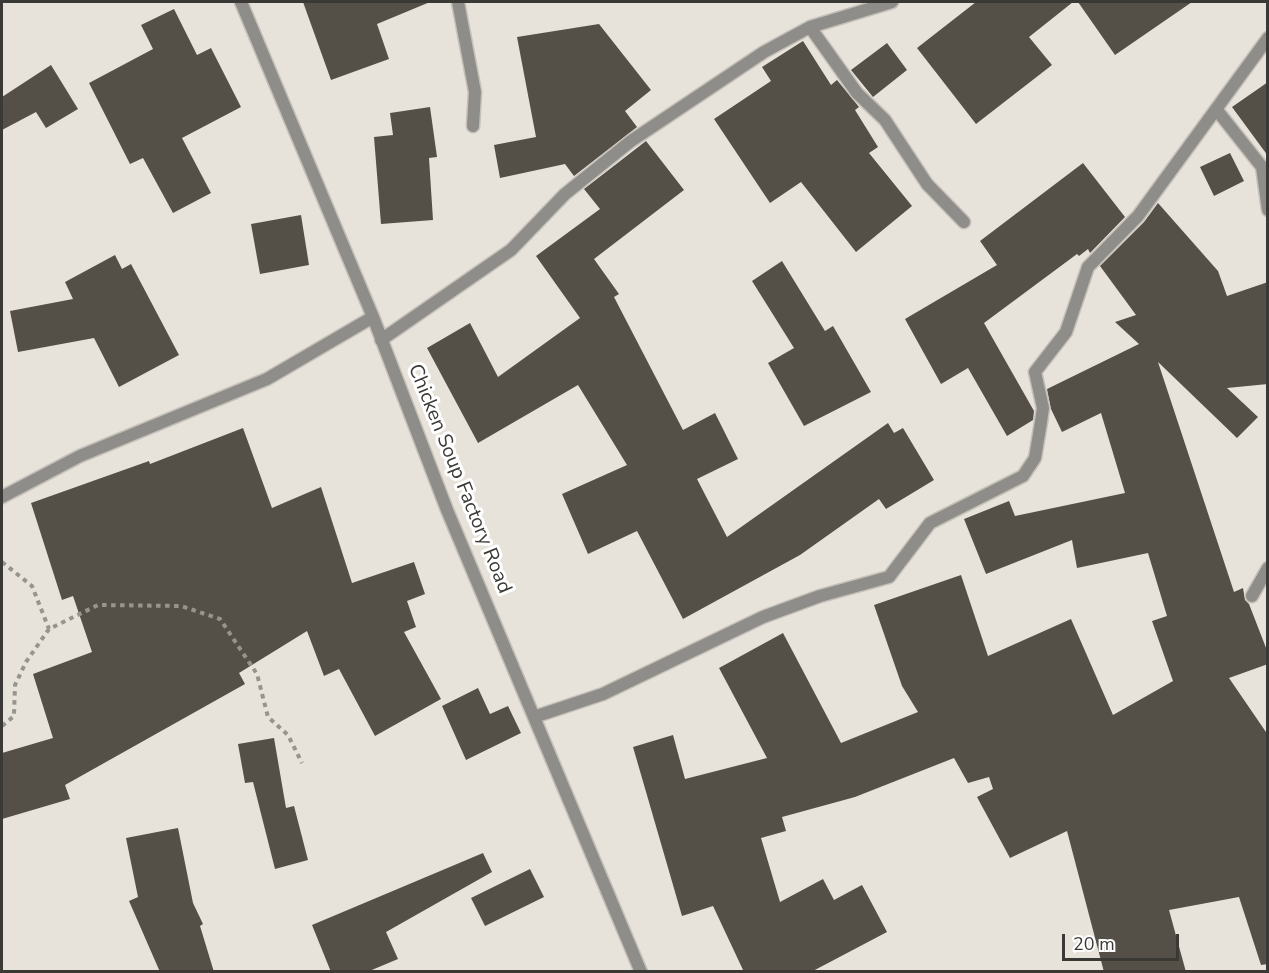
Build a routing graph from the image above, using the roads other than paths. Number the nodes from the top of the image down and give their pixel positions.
1 (241, 2) edge
2 (458, 2) edge
3 (892, 2) edge
4 (810, 27) junction
5 (1268, 38) edge
6 (1216, 109) junction
7 (473, 126) dead end
8 (1268, 210) edge
9 (964, 222) dead end
10 (373, 317) junction
11 (381, 340) junction
12 (2, 497) edge
13 (1268, 568) edge
14 (1252, 596) dead end
15 (534, 717) junction
16 (640, 972) edge

1 - 10 street, Chicken Soup Factory Road
2 - 7 street
3 - 4 street
4 - 9 street
4 - 11 street
5 - 6 street
6 - 8 street
6 - 15 street
10 - 11 street, Chicken Soup Factory Road
10 - 12 street
11 - 15 street, Chicken Soup Factory Road
13 - 14 street
15 - 16 street, Chicken Soup Factory Road

